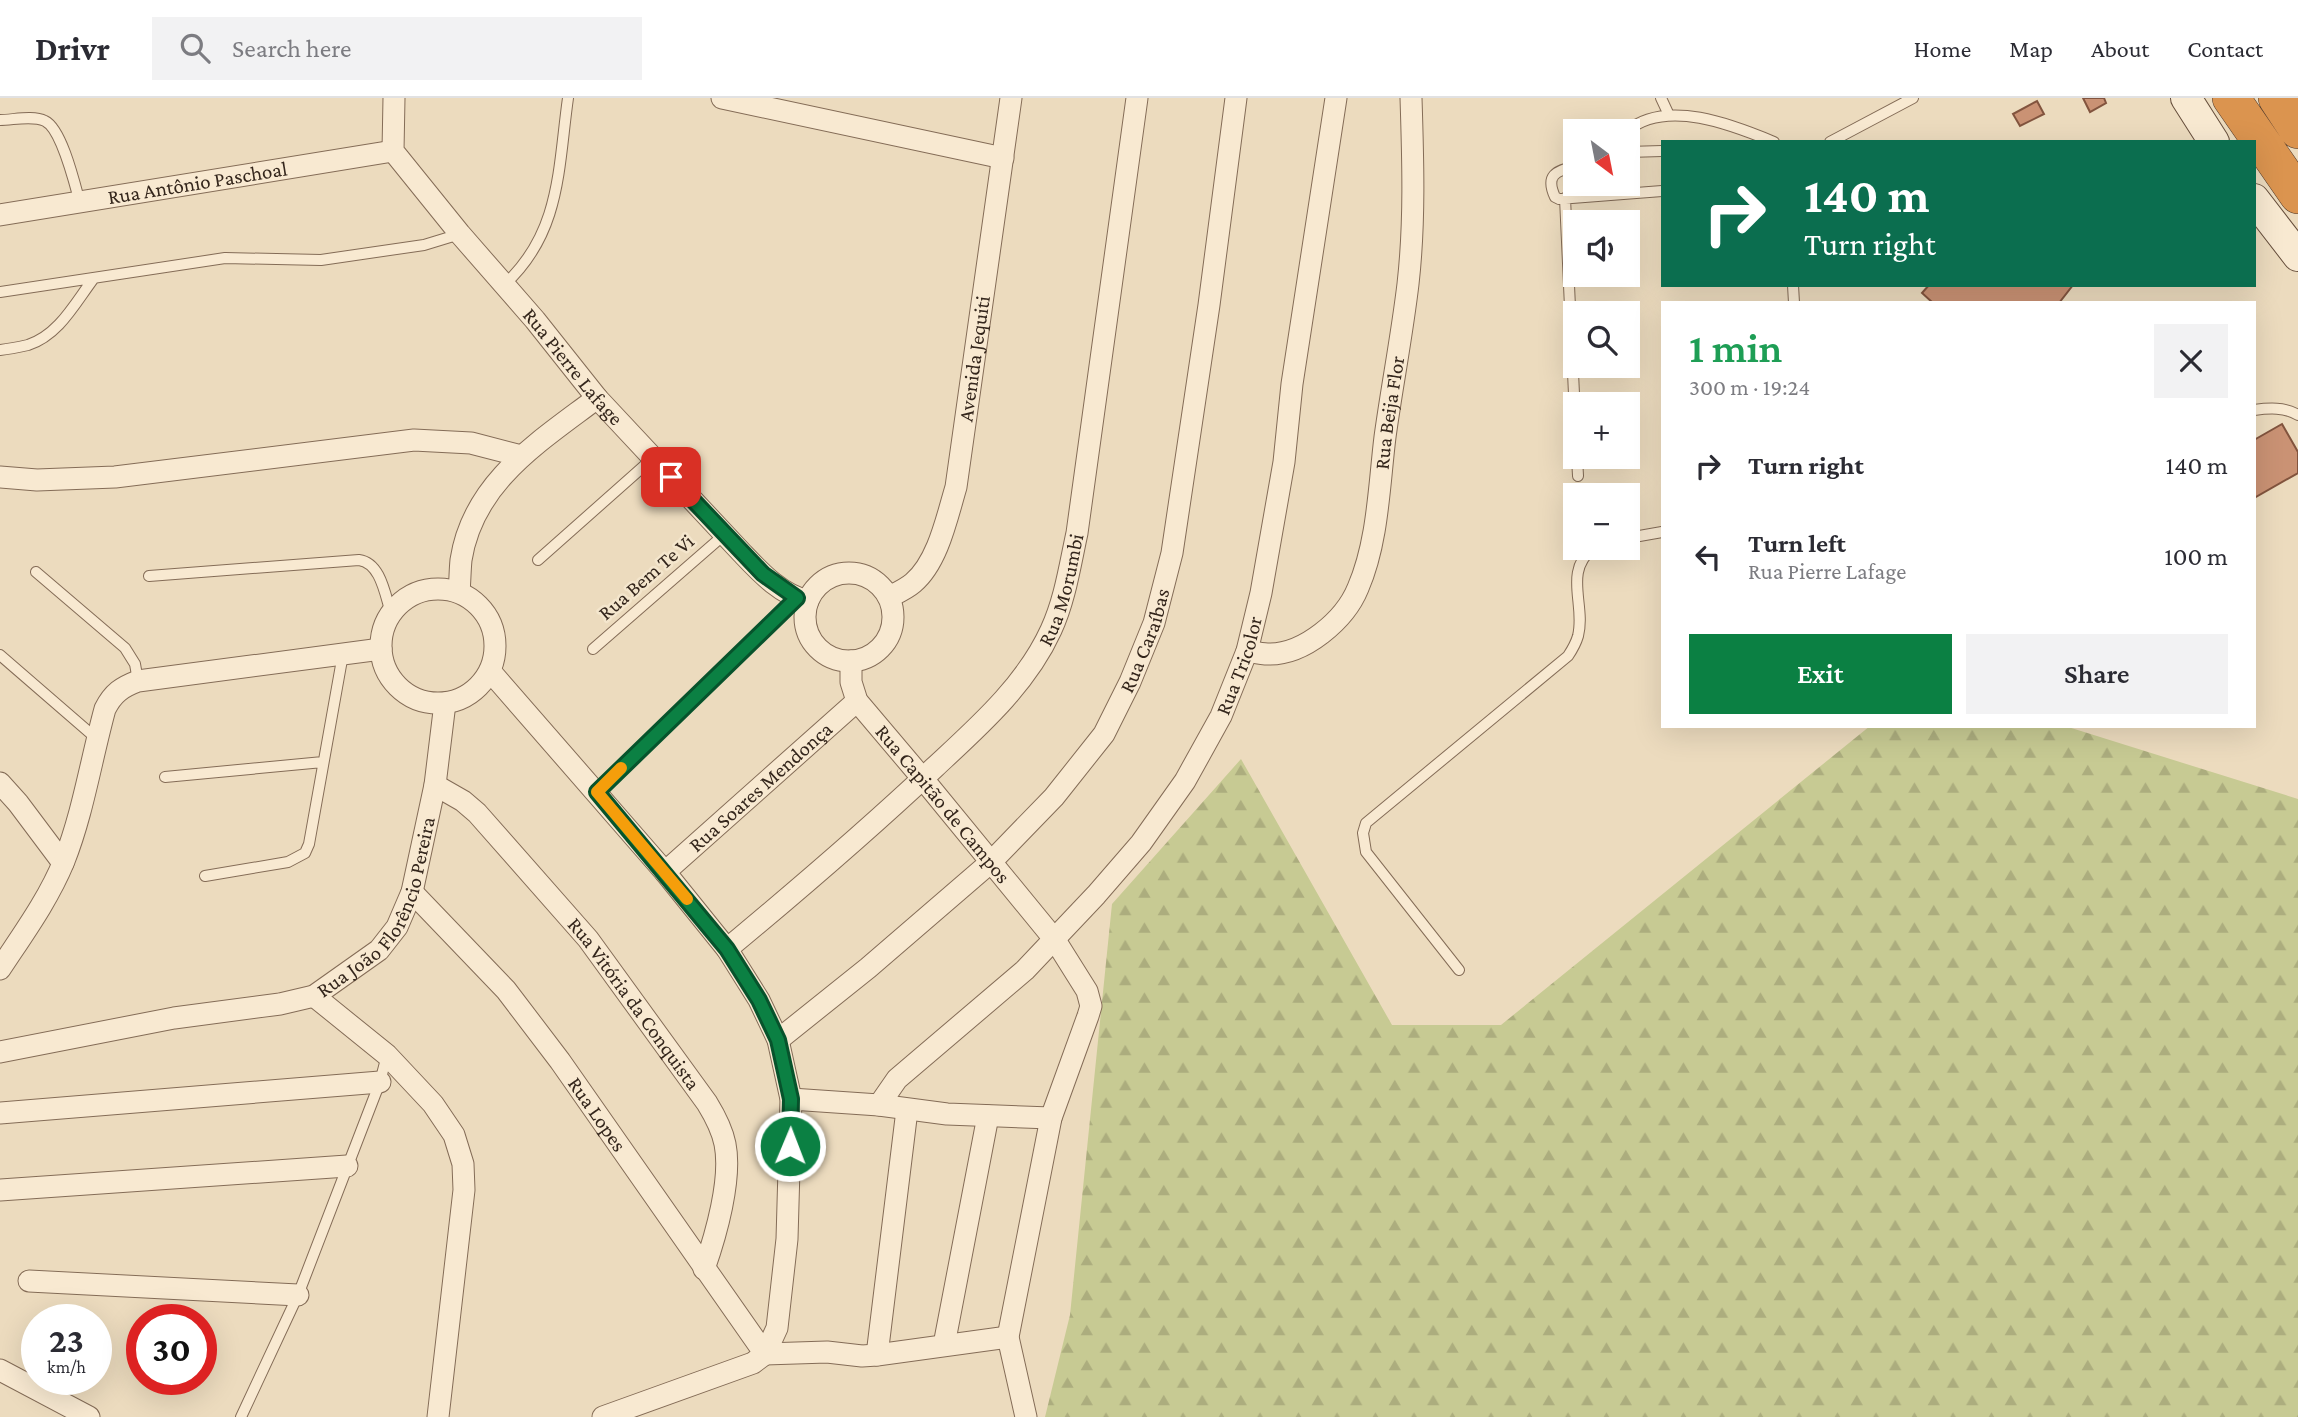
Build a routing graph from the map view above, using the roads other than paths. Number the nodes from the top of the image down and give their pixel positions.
1 (394, 98) edge
2 (568, 98) edge
3 (722, 98) edge
4 (1012, 98) edge
5 (1137, 98) edge
6 (1236, 98) edge
7 (1336, 98) edge
8 (1411, 98) edge
9 (1661, 98) edge
10 (1913, 98) edge
11 (2186, 98) edge
12 (2231, 98) edge
13 (2277, 98) edge
14 (1668, 113) junction
15 (0, 120) edge
16 (1640, 124) edge
17 (2298, 130) edge
18 (1769, 140) edge
19 (1834, 140) edge
20 (2213, 140) edge
21 (393, 151) junction
22 (1661, 151) edge
23 (1640, 152) edge
24 (1003, 158) junction
25 (1563, 169) edge
26 (1661, 191) edge
27 (2298, 195) edge
28 (1565, 198) junction
29 (2256, 202) edge
30 (80, 203) junction
31 (0, 215) edge
32 (460, 234) junction
33 (2298, 256) edge
34 (94, 278) junction
35 (504, 285) junction
36 (0, 292) edge
37 (0, 350) edge
38 (1574, 392) edge
39 (597, 398) junction
40 (2256, 410) edge
41 (2298, 415) edge
42 (521, 456) junction
43 (653, 458) junction
44 (1578, 469) edge
45 (0, 477) edge
46 (1578, 477) dead end
47 (1661, 532) edge
48 (725, 534) junction
49 (1640, 536) edge
50 (538, 560) dead end
51 (1582, 560) edge
52 (36, 572) dead end
53 (149, 576) dead end
54 (459, 592) junction
55 (889, 597) junction
56 (803, 600) junction
57 (391, 613) junction
58 (381, 649) junction
59 (593, 649) dead end
60 (1247, 651) junction
61 (343, 654) junction
62 (0, 655) edge
63 (851, 661) junction
64 (490, 671) junction
65 (138, 681) junction
66 (857, 701) junction
67 (445, 703) junction
68 (97, 739) junction
69 (323, 762) junction
70 (165, 777) dead end
71 (923, 779) junction
72 (0, 783) edge
73 (435, 785) junction
74 (597, 792) junction
75 (990, 862) junction
76 (64, 863) junction
77 (665, 872) junction
78 (205, 876) dead end
79 (412, 892) junction
80 (1055, 940) junction
81 (727, 949) junction
82 (0, 969) edge
83 (1458, 970) dead end
84 (314, 996) junction
85 (778, 1040) junction
86 (0, 1052) edge
87 (387, 1055) junction
88 (380, 1082) junction
89 (791, 1099) junction
90 (878, 1105) junction
91 (907, 1110) junction
92 (0, 1113) edge
93 (988, 1116) junction
94 (1051, 1118) junction
95 (347, 1166) junction
96 (0, 1190) edge
97 (704, 1269) junction
98 (29, 1281) dead end
99 (298, 1294) junction
100 (1008, 1337) junction
101 (944, 1345) junction
102 (765, 1354) junction
103 (877, 1355) junction
104 (0, 1370) edge
105 (89, 1417) edge
106 (241, 1417) edge
107 (438, 1417) edge
108 (603, 1417) edge
109 (1026, 1417) edge

1 - 21 street
2 - 35 lane
3 - 24 street
4 - 24 street, Avenida Jequiti
5 - 71 street, Rua Morumbi
6 - 75 street, Rua Caraíbas
7 - 60 street, Rua Tricolor
8 - 60 street, Rua Beija Flor
9 - 14 lane
10 - 19 lane
11 - 20 main road
12 - 27 highway
13 - 17 highway
14 - 16 lane
14 - 18 lane
15 - 30 lane
21 - 30 street, Rua Antônio Paschoal
21 - 32 street, Rua Pierre Lafage
22 - 23 lane
24 - 55 street, Avenida Jequiti
25 - 28 lane
26 - 28 lane
28 - 38 lane
29 - 33 main road
30 - 31 street, Rua Antônio Paschoal
32 - 34 lane
32 - 35 street, Rua Pierre Lafage
34 - 36 lane
34 - 37 lane
35 - 39 street, Rua Pierre Lafage
39 - 42 street
39 - 43 street, Rua Pierre Lafage
40 - 41 lane
42 - 45 street
42 - 54 street
43 - 48 street, Rua Pierre Lafage
43 - 50 lane
44 - 46 lane
47 - 49 lane
48 - 56 street, Rua Pierre Lafage
48 - 59 lane, Rua Bem Te Vi
51 - 83 lane
52 - 65 lane
53 - 57 lane
54 - 57 street
54 - 64 street
55 - 56 street
55 - 63 street
56 - 63 street
56 - 74 lane
57 - 58 street
58 - 61 street
58 - 67 street
60 - 80 street, Rua Tricolor
61 - 65 street
61 - 69 lane
62 - 68 lane
63 - 66 street
64 - 67 street
64 - 74 street
65 - 68 street
66 - 71 street, Rua Capitão de Campos
66 - 77 street, Rua Soares Mendonça
67 - 73 street, Rua João Florêncio Pereira
68 - 76 street
69 - 70 lane
69 - 78 lane
71 - 75 street, Rua Capitão de Campos
71 - 81 street, Rua Morumbi
72 - 76 street
73 - 79 street, Rua João Florêncio Pereira
73 - 97 street, Rua Vitória da Conquista
74 - 77 street
75 - 80 street, Rua Capitão de Campos
75 - 85 street, Rua Caraíbas
76 - 82 street
77 - 81 street
79 - 84 street, Rua João Florêncio Pereira
79 - 97 street, Rua Lopes
80 - 90 street, Rua Tricolor
80 - 94 street, Rua Capitão de Campos
81 - 85 street
84 - 86 street, Rua João Florêncio Pereira
84 - 87 street
85 - 89 street
87 - 88 lane
87 - 107 street
88 - 92 street
88 - 95 lane
89 - 90 street
89 - 102 street
90 - 91 street
91 - 93 street
91 - 103 street
93 - 94 street
93 - 101 street
94 - 100 street, Rua Capitão de Campos
95 - 96 street
95 - 99 lane
97 - 102 street, Rua Lopes
98 - 99 street
99 - 106 lane
100 - 101 street
100 - 109 street
101 - 103 street
102 - 103 street
102 - 108 street
104 - 105 street

